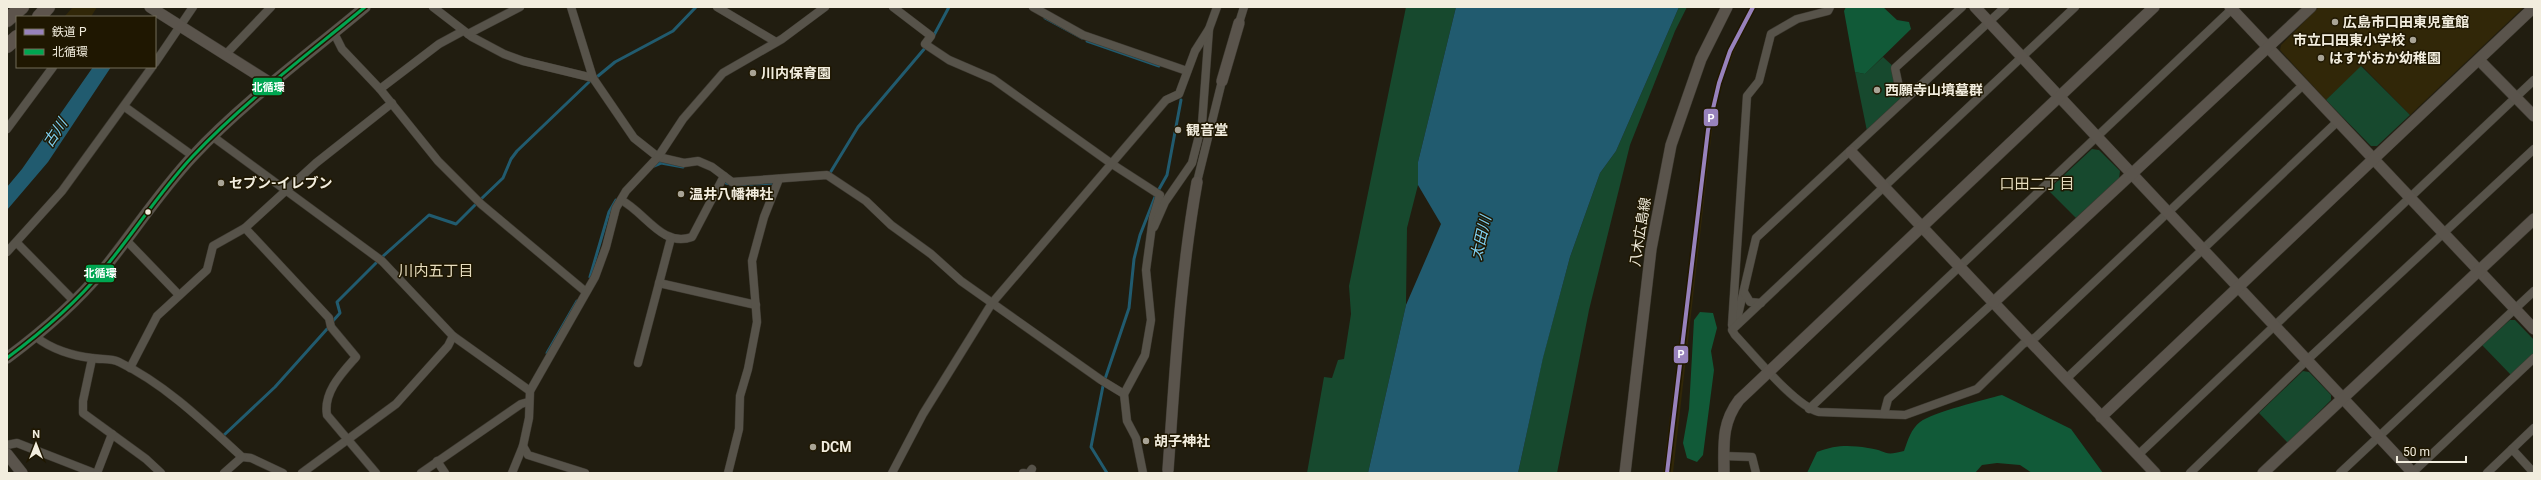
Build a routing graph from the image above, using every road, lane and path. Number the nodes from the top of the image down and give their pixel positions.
1 (22, 7) edge
2 (48, 7) edge
3 (150, 7) edge
4 (193, 7) edge
5 (270, 7) edge
6 (365, 7) edge
7 (433, 7) edge
8 (520, 7) edge
9 (571, 7) edge
10 (717, 7) edge
11 (825, 7) edge
12 (893, 7) edge
13 (1033, 7) edge
14 (1217, 7) edge
15 (1244, 7) edge
16 (1727, 7) edge
17 (1830, 7) edge
18 (1962, 7) edge
19 (1975, 7) edge
20 (2006, 7) edge
21 (2075, 7) edge
22 (2154, 7) edge
23 (2311, 7) edge
24 (2534, 7) edge
25 (2232, 8) edge
26 (39, 16) edge
27 (7, 20) edge
28 (1989, 22) junction
29 (1239, 23) joint
30 (180, 26) junction
31 (1209, 29) junction
32 (466, 32) junction
33 (334, 33) junction
34 (16, 38) edge
35 (776, 42) junction
36 (7, 46) edge
37 (2268, 48) junction
38 (226, 54) junction
39 (2022, 57) junction
40 (2479, 60) junction
41 (156, 62) edge
42 (52, 68) edge
43 (151, 68) edge
44 (1187, 71) junction
45 (593, 78) junction
46 (2534, 80) edge
47 (1222, 82) joint
48 (272, 84) junction
49 (2303, 85) junction
50 (380, 89) junction
51 (2517, 96) junction
52 (1906, 97) junction
53 (2060, 97) junction
54 (392, 104) junction
55 (125, 107) junction
56 (2534, 116) edge
57 (2338, 121) junction
58 (7, 129) edge
59 (212, 136) junction
60 (2097, 137) junction
61 (2534, 149) edge
62 (1851, 152) junction
63 (192, 156) junction
64 (658, 157) junction
65 (2374, 159) junction
66 (1112, 164) junction
67 (2132, 174) junction
68 (724, 176) junction
69 (779, 179) junction
70 (1197, 182) joint
71 (1884, 187) junction
72 (286, 191) junction
73 (2410, 197) junction
74 (621, 200) junction
75 (2168, 213) junction
76 (2534, 219) edge
77 (1922, 227) junction
78 (245, 228) junction
79 (2443, 233) junction
80 (1150, 236) junction
81 (671, 238) junction
82 (126, 240) junction
83 (17, 243) junction
84 (2203, 250) junction
85 (7, 252) edge
86 (1960, 266) junction
87 (2479, 270) junction
88 (659, 283) junction
89 (2238, 287) junction
90 (2534, 291) edge
91 (586, 292) junction
92 (1744, 292) junction
93 (179, 296) junction
94 (75, 302) junction
95 (1994, 302) junction
96 (992, 303) junction
97 (1760, 303) junction
98 (756, 305) junction
99 (2515, 309) junction
100 (2274, 324) junction
101 (2534, 329) edge
102 (1732, 330) junction
103 (453, 336) junction
104 (36, 337) junction
105 (2029, 341) junction
106 (7, 358) edge
107 (2534, 358) edge
108 (92, 359) junction
109 (2307, 360) junction
110 (638, 363) dead end
111 (130, 368) junction
112 (1769, 371) junction
113 (2066, 379) junction
114 (530, 391) junction
115 (1124, 394) junction
116 (2343, 398) junction
117 (528, 402) junction
118 (1809, 409) junction
119 (1884, 414) junction
120 (2101, 417) junction
121 (2534, 428) edge
122 (112, 434) junction
123 (2379, 436) junction
124 (348, 439) junction
125 (7, 445) edge
126 (523, 446) junction
127 (2512, 449) junction
128 (7, 454) edge
129 (2138, 455) junction
130 (1724, 456) junction
131 (242, 457) junction
132 (437, 461) junction
133 (1168, 472) edge
134 (2489, 472) edge
135 (22, 473) edge
136 (95, 473) edge
137 (161, 473) edge
138 (224, 473) edge
139 (283, 473) edge
140 (302, 473) edge
141 (376, 473) edge
142 (421, 473) edge
143 (445, 473) edge
144 (512, 473) edge
145 (585, 473) edge
146 (728, 473) edge
147 (892, 473) edge
148 (1143, 473) edge
149 (1625, 473) edge
150 (1724, 473) edge
151 (1756, 473) edge
152 (2155, 473) edge
153 (2190, 473) edge
154 (2263, 473) edge
155 (2340, 473) edge
156 (2413, 473) edge
157 (2534, 473) edge

1 - 27 highway
2 - 26 highway
3 - 30 street
4 - 30 street
5 - 38 street
6 - 33 street
7 - 32 street
8 - 32 street
9 - 45 street
10 - 35 street
11 - 35 street
12 - 66 street
13 - 44 street
14 - 31 street
15 - 29 street
16 - 149 street, 八木広島線
17 - 102 street
18 - 52 street
19 - 28 street
20 - 28 street
21 - 39 street
22 - 53 street
23 - 37 street
24 - 40 street
25 - 37 street
25 - 60 street
28 - 39 street
28 - 52 street
29 - 47 street
30 - 38 street
30 - 41 street
31 - 44 street
31 - 80 street
32 - 45 street
32 - 50 street
33 - 48 street
33 - 50 street
34 - 36 highway
35 - 64 street
37 - 49 street
37 - 67 street
38 - 48 street
39 - 53 street
39 - 71 street
40 - 51 street
40 - 65 street
42 - 58 street
43 - 55 street
44 - 66 street
45 - 64 street
46 - 51 street
47 - 70 street
48 - 59 street
49 - 57 street
49 - 75 street
50 - 54 street
51 - 56 street
51 - 73 street
52 - 62 street
53 - 60 street
53 - 77 street
54 - 72 street
54 - 91 street
55 - 63 street
55 - 83 street
57 - 65 street
57 - 84 street
59 - 63 street
59 - 72 street
60 - 67 street
60 - 86 street
61 - 79 street
62 - 71 street
62 - 92 street
63 - 82 street
64 - 68 street
64 - 74 street
65 - 73 street
65 - 89 street
66 - 80 street
66 - 96 street
67 - 75 street
67 - 95 street
68 - 69 street
68 - 81 street
69 - 96 street
69 - 98 street
70 - 133 street
71 - 77 street
71 - 97 street
72 - 78 street
72 - 103 street
73 - 79 street
73 - 100 street
74 - 81 street
74 - 91 street
75 - 84 street
75 - 105 street
76 - 87 street
77 - 86 street
77 - 112 street
78 - 93 street
78 - 124 street
79 - 87 street
79 - 109 street
80 - 115 street
81 - 88 street
82 - 93 street
82 - 94 street
83 - 85 street
83 - 94 street
84 - 89 street
84 - 113 street
86 - 95 street
86 - 118 street
87 - 99 street
87 - 116 street
88 - 98 street
88 - 110 street
89 - 100 street
89 - 120 street
90 - 99 street
91 - 114 street
92 - 97 street
92 - 102 street
93 - 111 street
94 - 104 street
95 - 105 street
95 - 119 street
96 - 115 street
96 - 147 street
97 - 102 street
98 - 146 street
99 - 101 street
99 - 123 street
100 - 109 street
100 - 129 street
102 - 112 street
103 - 114 street
103 - 124 street
104 - 106 street
104 - 108 street
105 - 113 street
105 - 119 street
107 - 156 street
108 - 111 street
108 - 122 street
109 - 116 street
109 - 153 street
111 - 131 street
112 - 118 street
112 - 130 street
113 - 120 street
114 - 117 street
115 - 148 street
116 - 123 street
116 - 154 street
117 - 126 street
117 - 132 street
118 - 119 street
120 - 129 street
121 - 127 street
122 - 136 street
122 - 137 street
123 - 155 street
123 - 156 street
124 - 140 street
124 - 141 street
125 - 136 street
126 - 144 street
126 - 145 street
127 - 134 street
127 - 157 street
128 - 135 street
129 - 152 street
130 - 150 street
130 - 151 street
131 - 138 street
131 - 139 street
132 - 142 street
132 - 143 street

